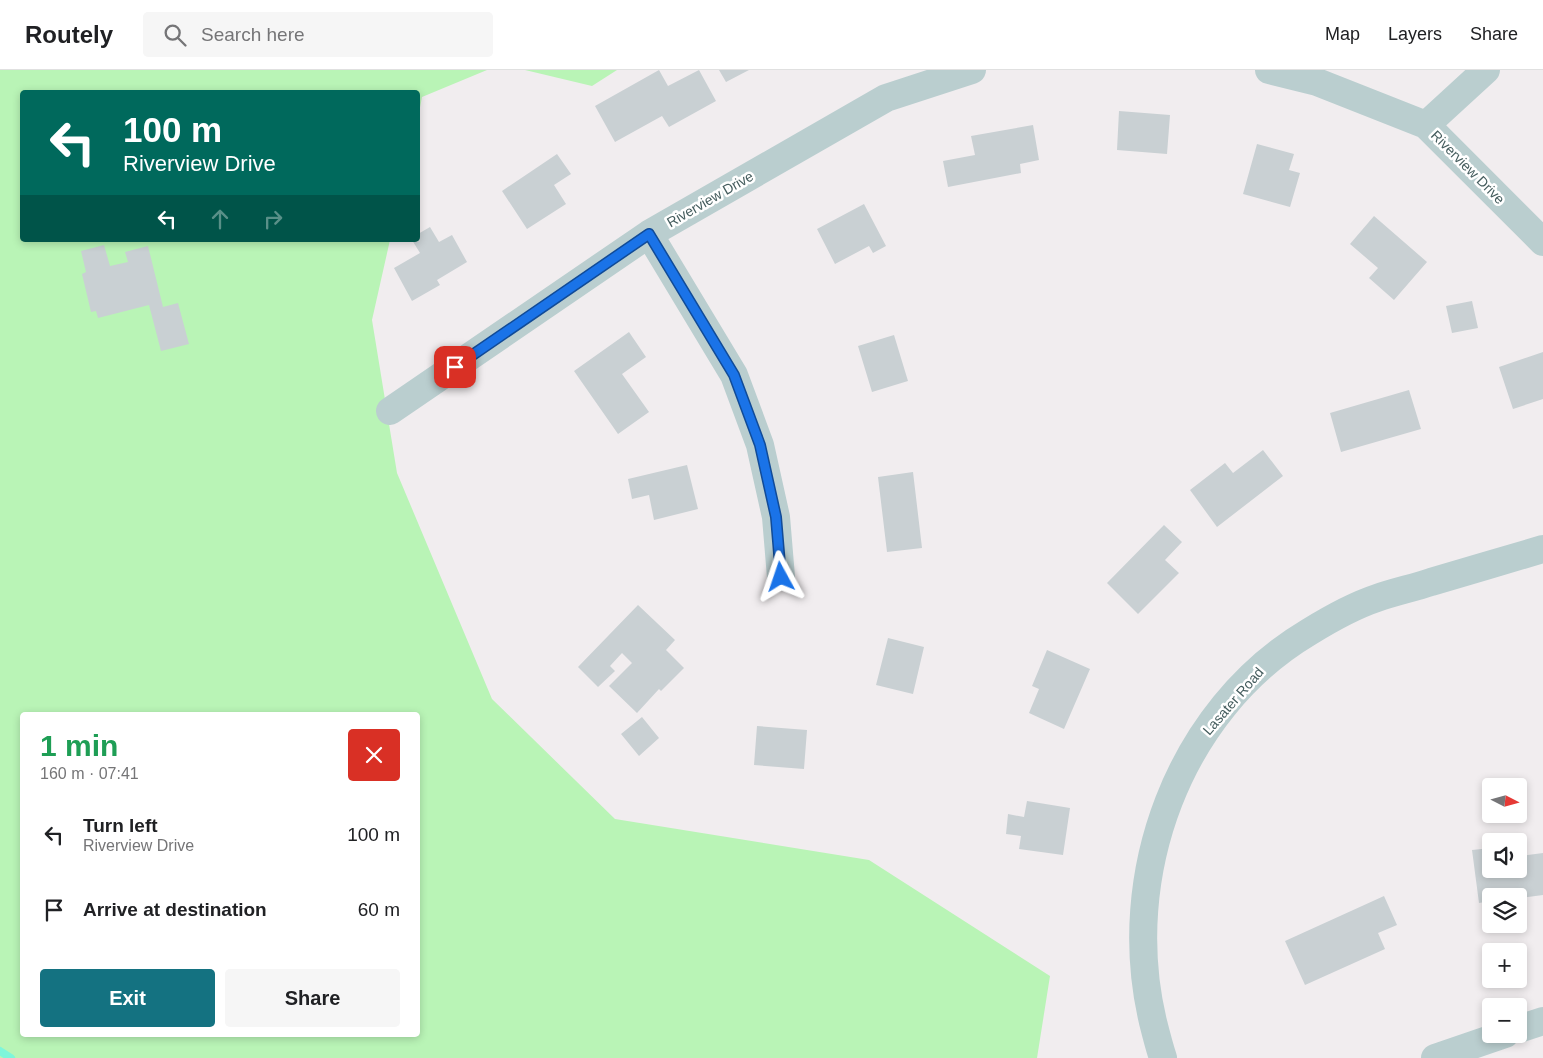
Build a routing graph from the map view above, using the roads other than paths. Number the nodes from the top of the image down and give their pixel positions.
1 (972, 70) edge
2 (1269, 70) edge
3 (1486, 70) edge
4 (1426, 125) junction
5 (649, 234) junction
6 (1543, 242) edge
7 (390, 411) dead end
8 (1543, 549) edge
9 (781, 577) dead end
10 (1543, 1021) edge
11 (1527, 1026) edge
12 (1482, 1042) edge
13 (1163, 1058) edge
14 (1435, 1058) edge

1 - 5 street, Riverview Drive
2 - 4 street, Riverview Drive
3 - 4 street
4 - 6 street, Riverview Drive
5 - 7 street, Riverview Drive
5 - 9 street
8 - 13 street, Lasater Road
10 - 11 street
12 - 14 street

